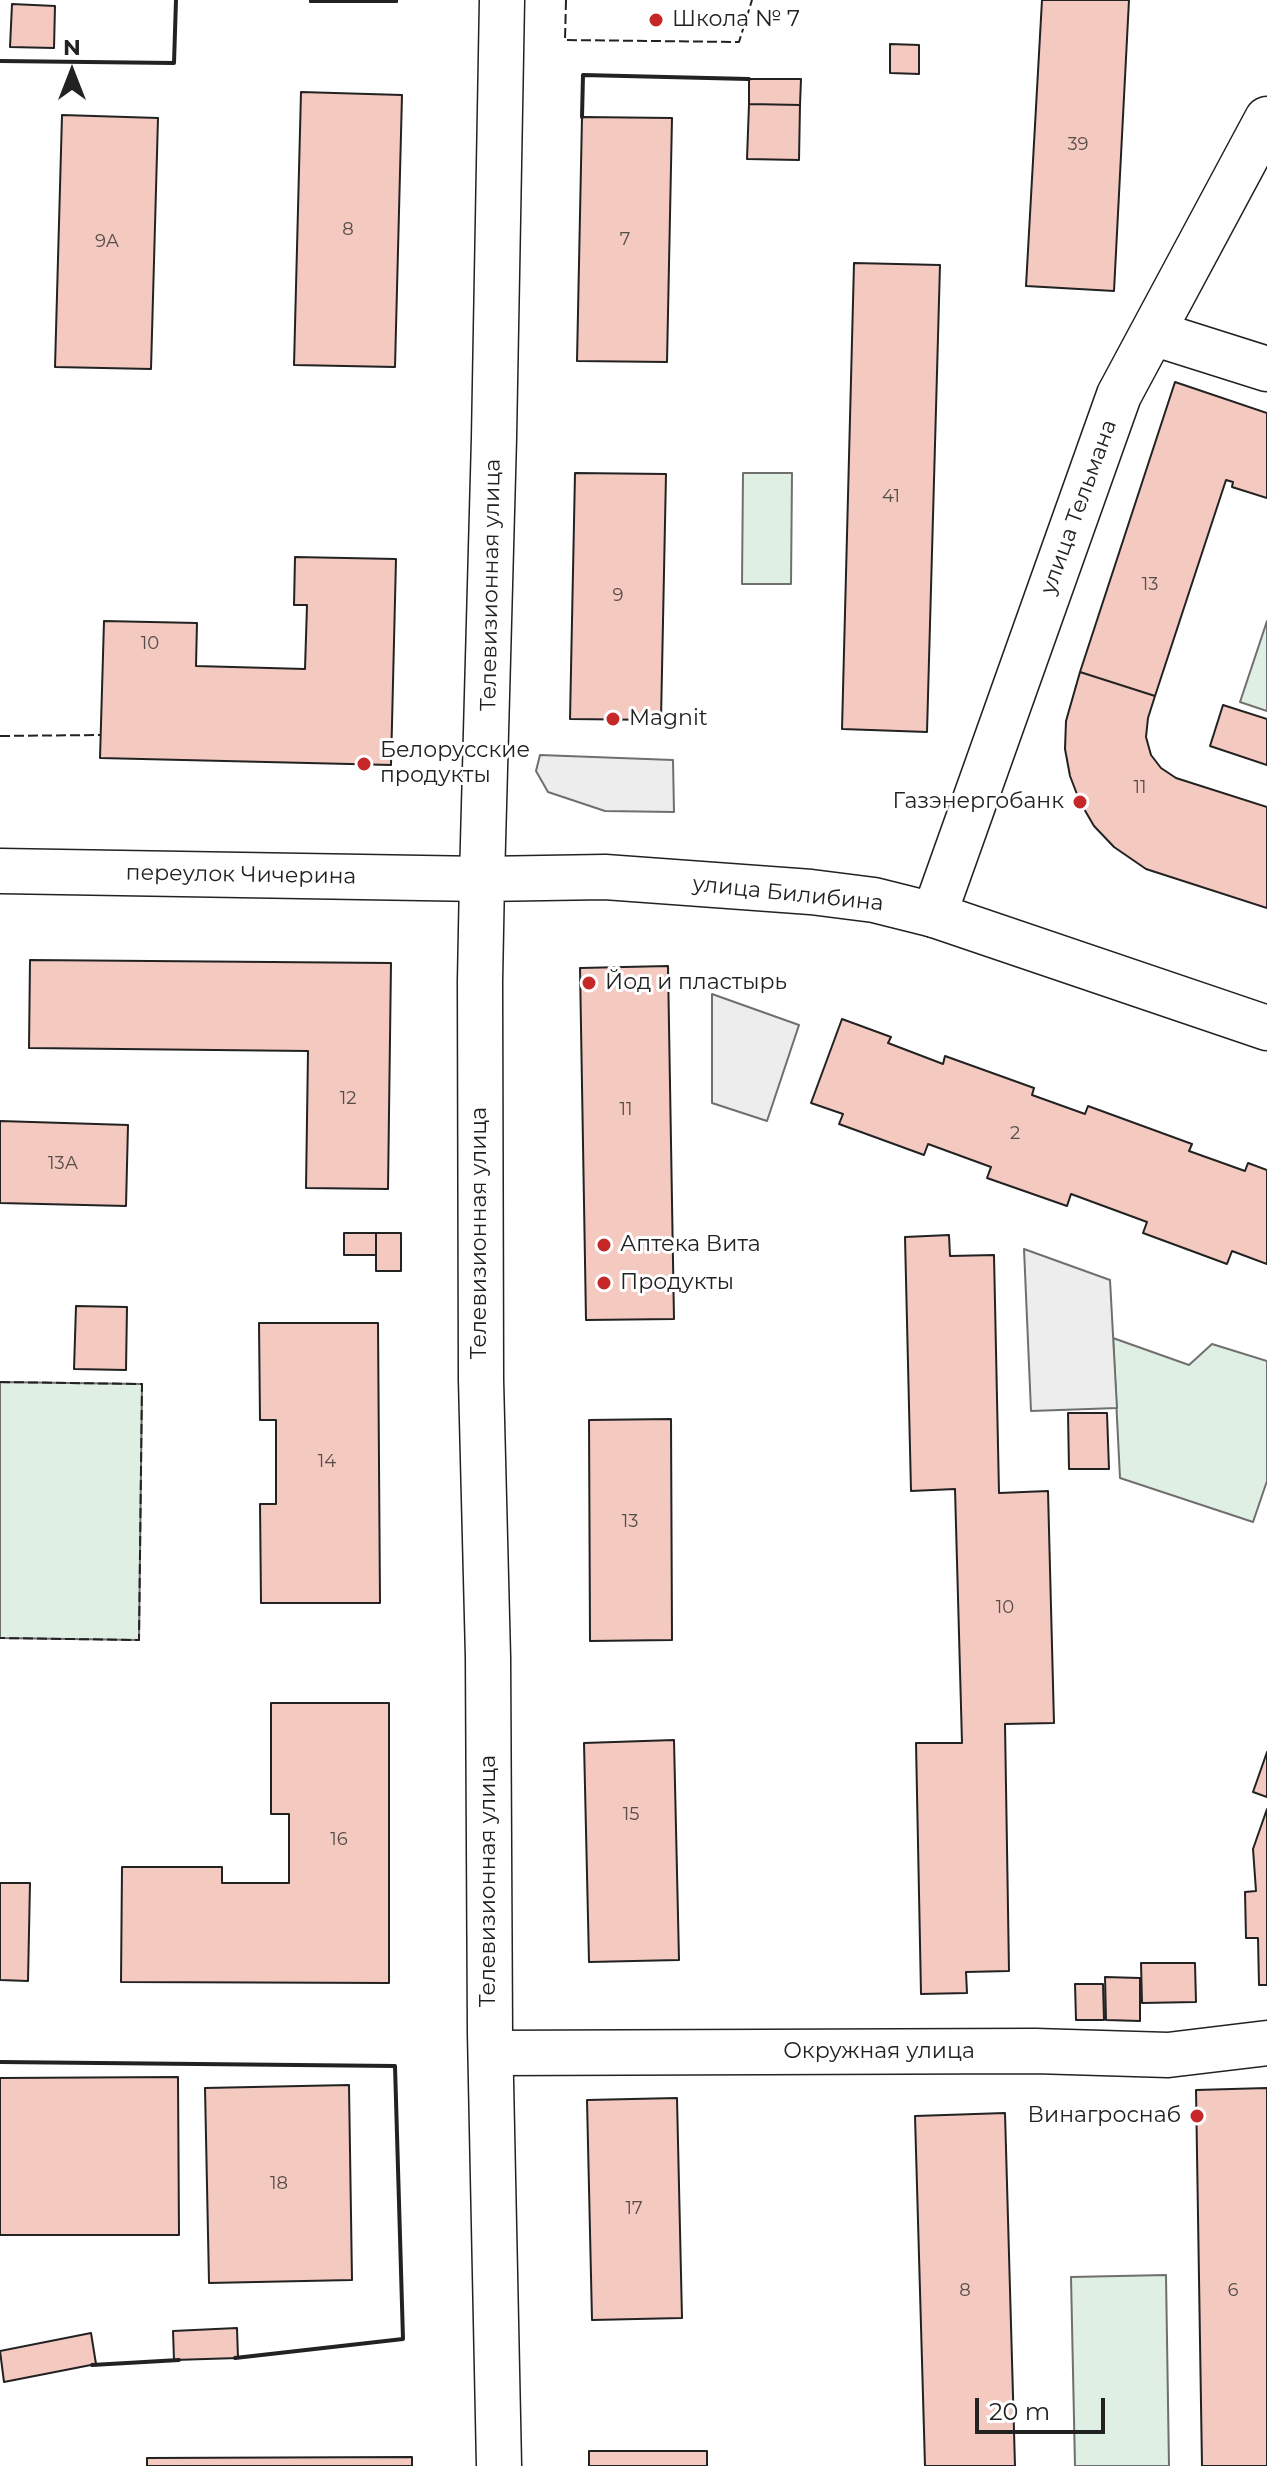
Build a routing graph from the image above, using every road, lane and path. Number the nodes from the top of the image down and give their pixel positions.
1 (502, 0) edge
2 (1267, 119) edge
3 (1153, 333) junction
4 (1267, 369) edge
5 (0, 871) edge
6 (482, 879) junction
7 (934, 915) junction
8 (1267, 1028) edge
9 (1267, 2043) edge
10 (491, 2053) junction
11 (499, 2466) edge

1 - 6 street, Телевизионная улица
2 - 3 street, улица Тельмана
3 - 4 street
3 - 7 street, улица Тельмана
5 - 6 street, переулок Чичерина
6 - 7 street, улица Билибина
6 - 10 street, Телевизионная улица
7 - 8 street, улица Билибина
9 - 10 street, Окружная улица
10 - 11 street, Телевизионная улица

